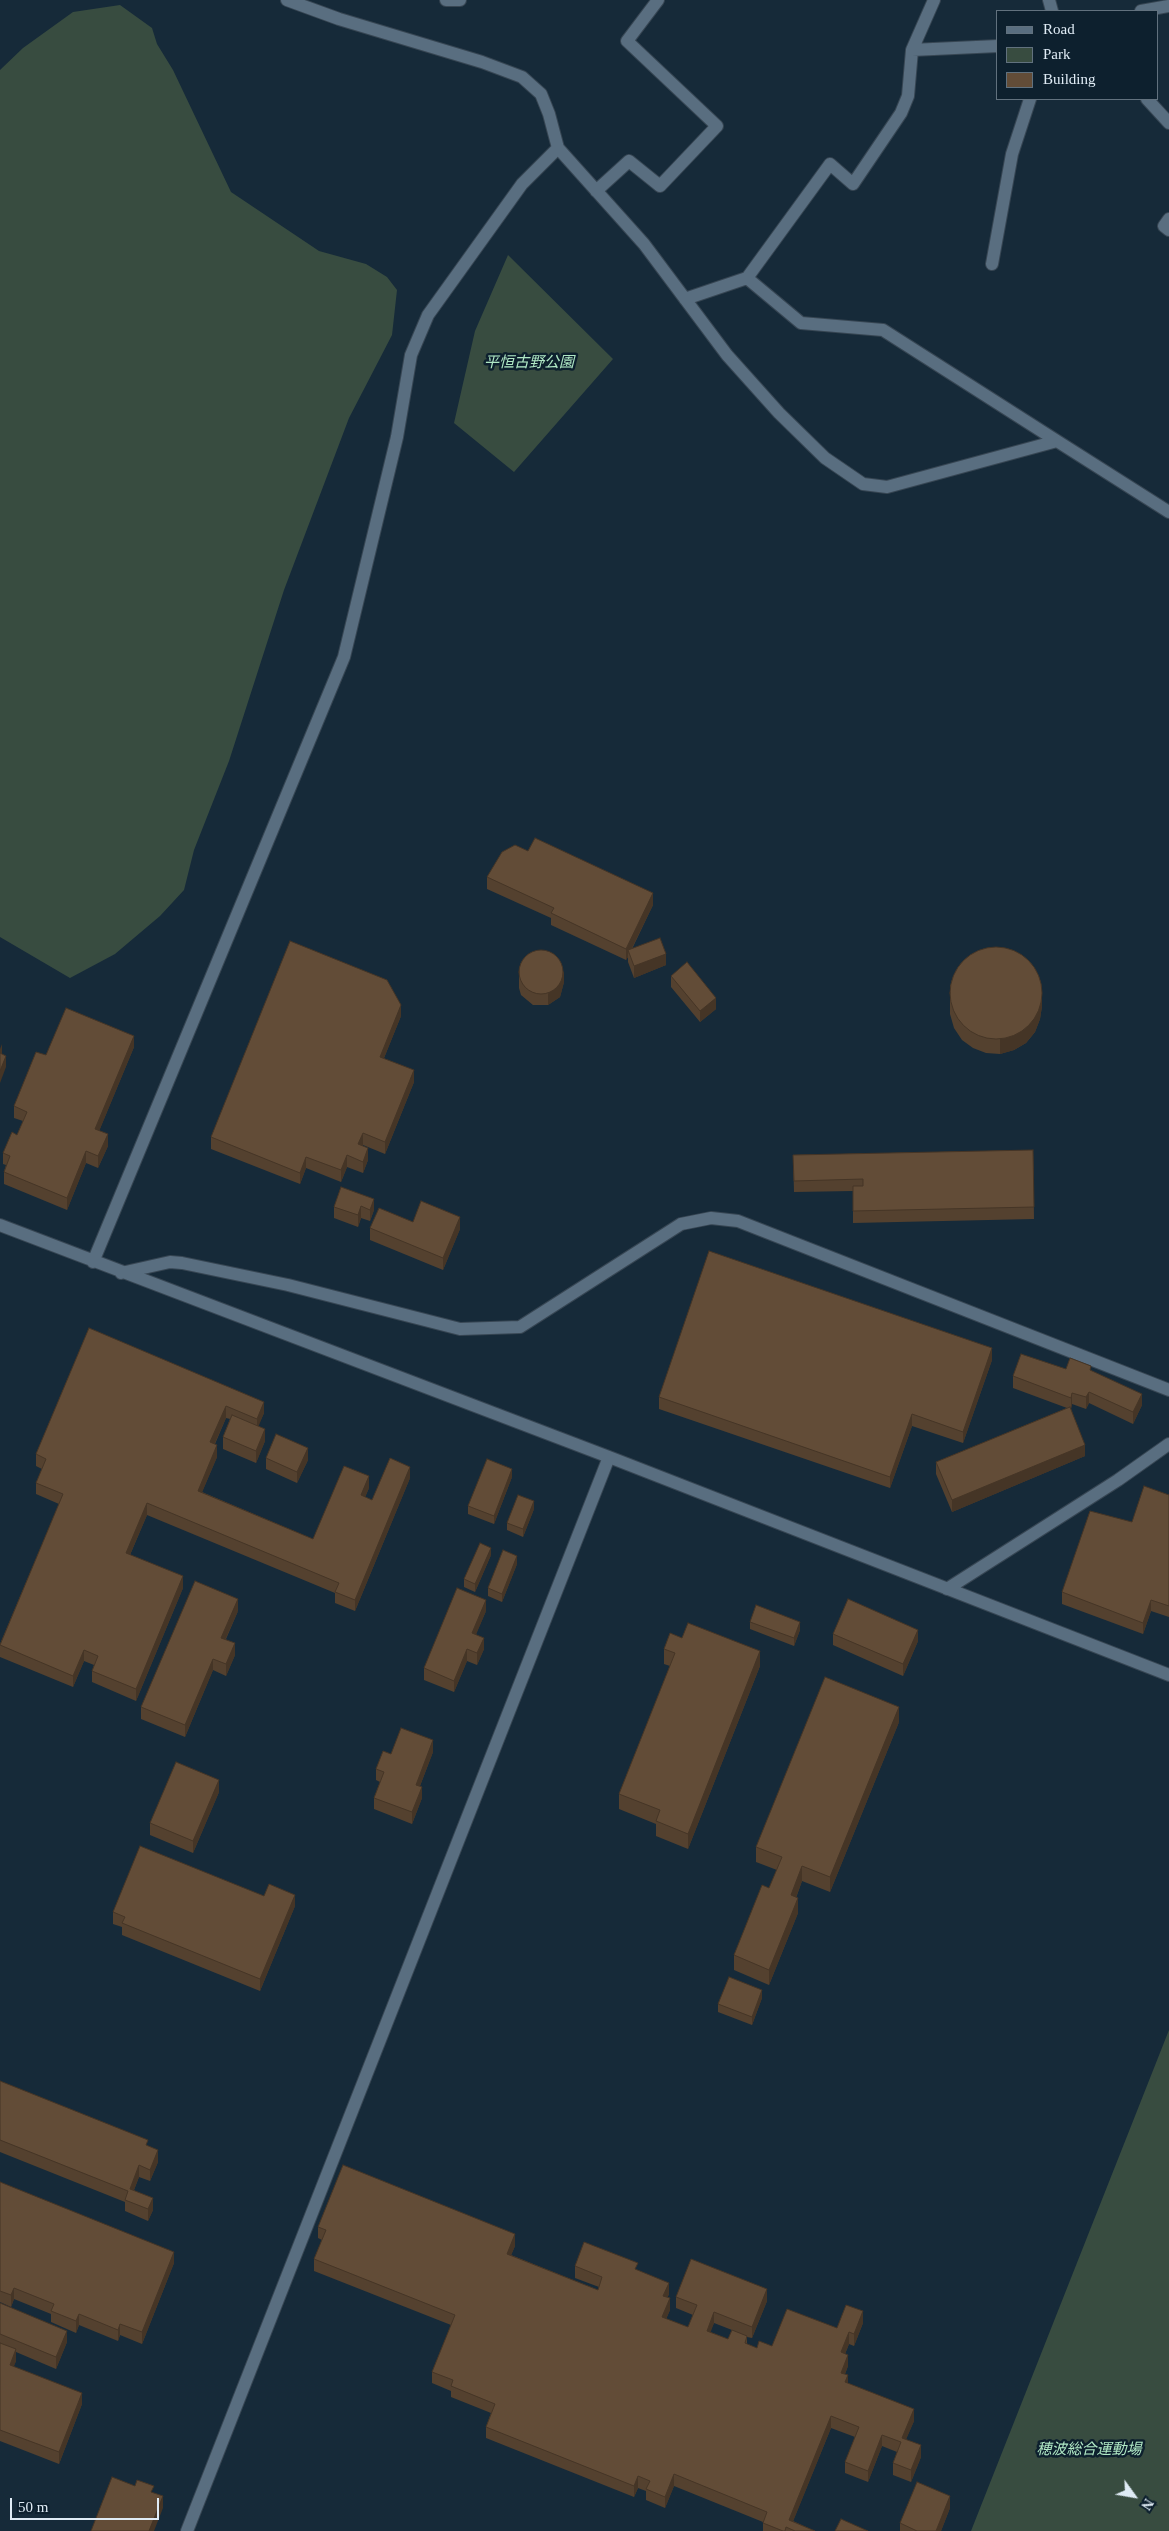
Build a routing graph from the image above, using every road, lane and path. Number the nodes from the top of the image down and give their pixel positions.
1 (287, 0) edge
2 (446, 0) edge
3 (460, 0) edge
4 (658, 0) edge
5 (934, 0) edge
6 (1169, 6) edge
7 (1147, 10) edge
8 (996, 46) edge
9 (912, 50) junction
10 (1030, 100) edge
11 (1148, 100) edge
12 (1169, 123) edge
13 (558, 148) junction
14 (596, 191) junction
15 (1169, 219) edge
16 (1169, 230) edge
17 (992, 264) dead end
18 (747, 278) junction
19 (685, 299) junction
20 (1057, 441) junction
21 (1169, 512) edge
22 (0, 1226) edge
23 (93, 1262) junction
24 (121, 1273) junction
25 (1169, 1390) edge
26 (1169, 1444) edge
27 (609, 1457) junction
28 (947, 1588) junction
29 (1169, 1675) edge
30 (187, 2531) edge

1 - 13 street
2 - 3 street
4 - 14 street
5 - 9 street
6 - 7 street
8 - 9 street
9 - 18 street
10 - 17 street
11 - 12 street
13 - 14 street
13 - 23 street
14 - 19 street
15 - 16 street
18 - 19 street
18 - 20 street
19 - 20 street
20 - 21 street
22 - 23 street
23 - 24 street
24 - 25 street
24 - 27 street
26 - 28 street
27 - 28 street
27 - 30 street
28 - 29 street

